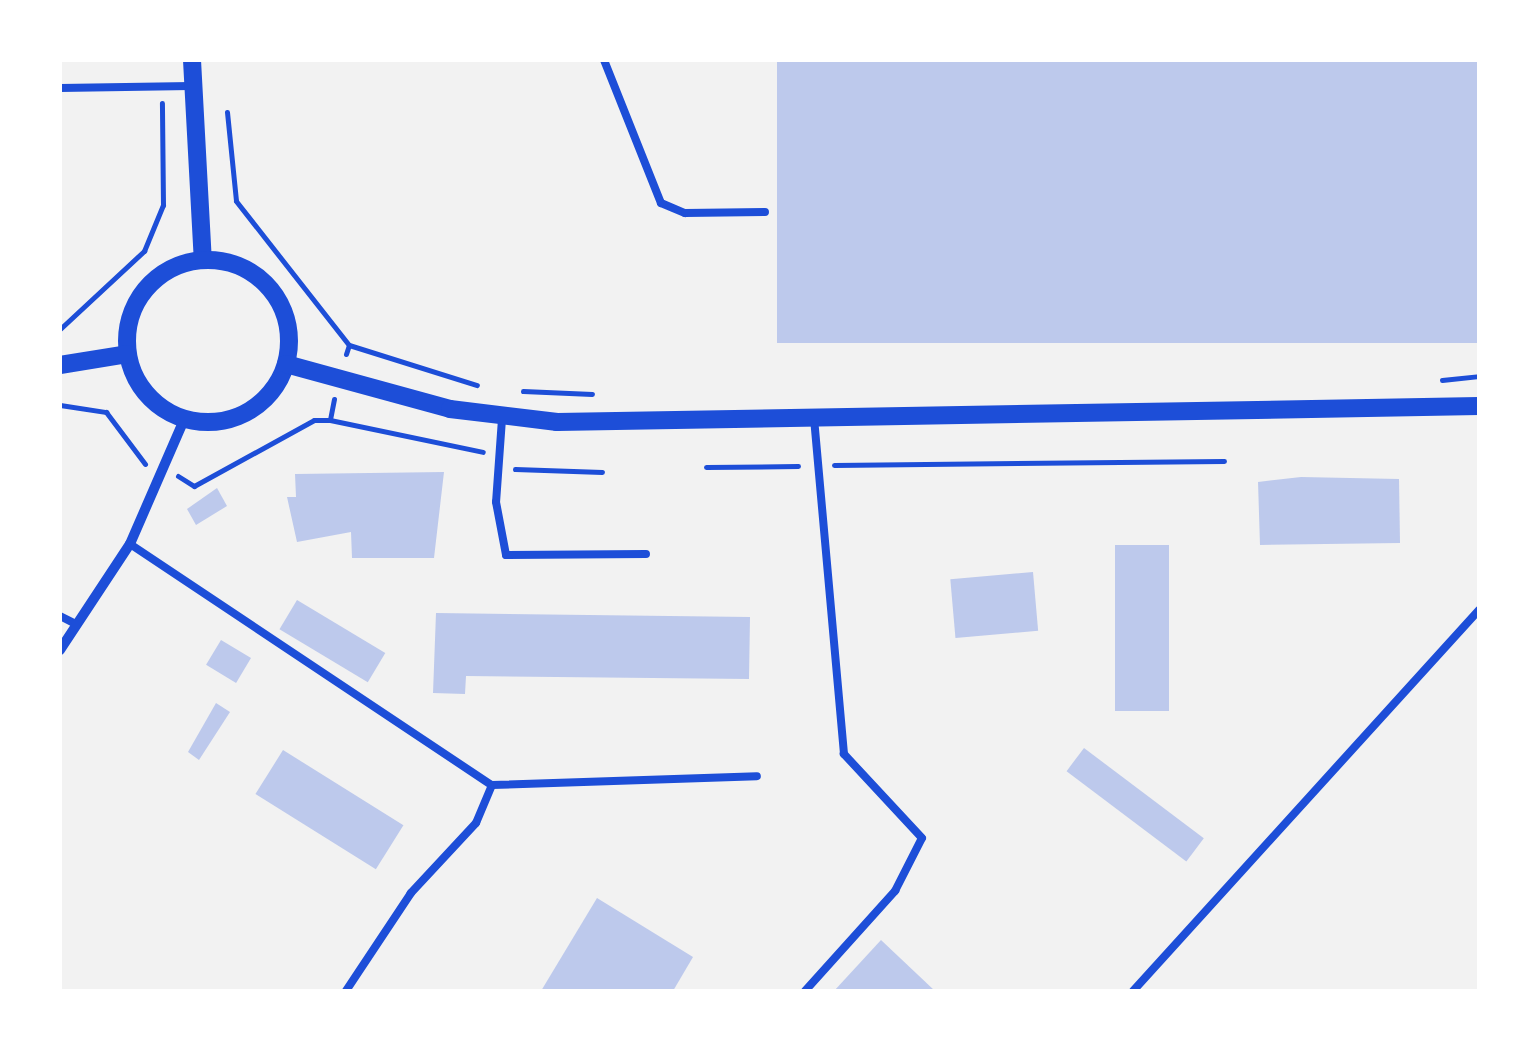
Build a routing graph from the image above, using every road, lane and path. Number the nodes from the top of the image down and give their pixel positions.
1 (192, 60) edge
2 (604, 60) edge
3 (191, 86) junction
4 (162, 87) junction
5 (60, 88) edge
6 (227, 112) dead end
7 (766, 212) dead end
8 (203, 260) junction
9 (60, 329) edge
10 (349, 346) dead end
11 (127, 354) junction
12 (286, 364) junction
13 (60, 365) edge
14 (60, 405) edge
15 (1479, 406) edge
16 (814, 418) junction
17 (502, 419) junction
18 (184, 420) junction
19 (330, 420) dead end
20 (1224, 461) dead end
21 (819, 466) junction
22 (706, 467) dead end
23 (168, 470) junction
24 (130, 544) junction
25 (646, 554) dead end
26 (1479, 610) edge
27 (60, 616) edge
28 (76, 624) junction
29 (60, 650) edge
30 (757, 776) dead end
31 (492, 785) junction
32 (346, 991) edge
33 (805, 991) edge
34 (1133, 991) edge

1 - 3 street
2 - 7 lane
3 - 4 lane
3 - 8 street
4 - 5 lane
4 - 9 path
6 - 10 path
8 - 11 street
8 - 12 street
11 - 13 street
11 - 18 street
12 - 17 street
12 - 18 street
14 - 23 path
15 - 16 street
16 - 17 street
16 - 21 lane
17 - 25 lane
18 - 23 street
19 - 23 path
20 - 21 path
21 - 22 path
21 - 33 lane
23 - 24 street
24 - 28 street
24 - 31 lane
26 - 34 lane
27 - 28 lane
28 - 29 street
30 - 31 lane
31 - 32 lane

